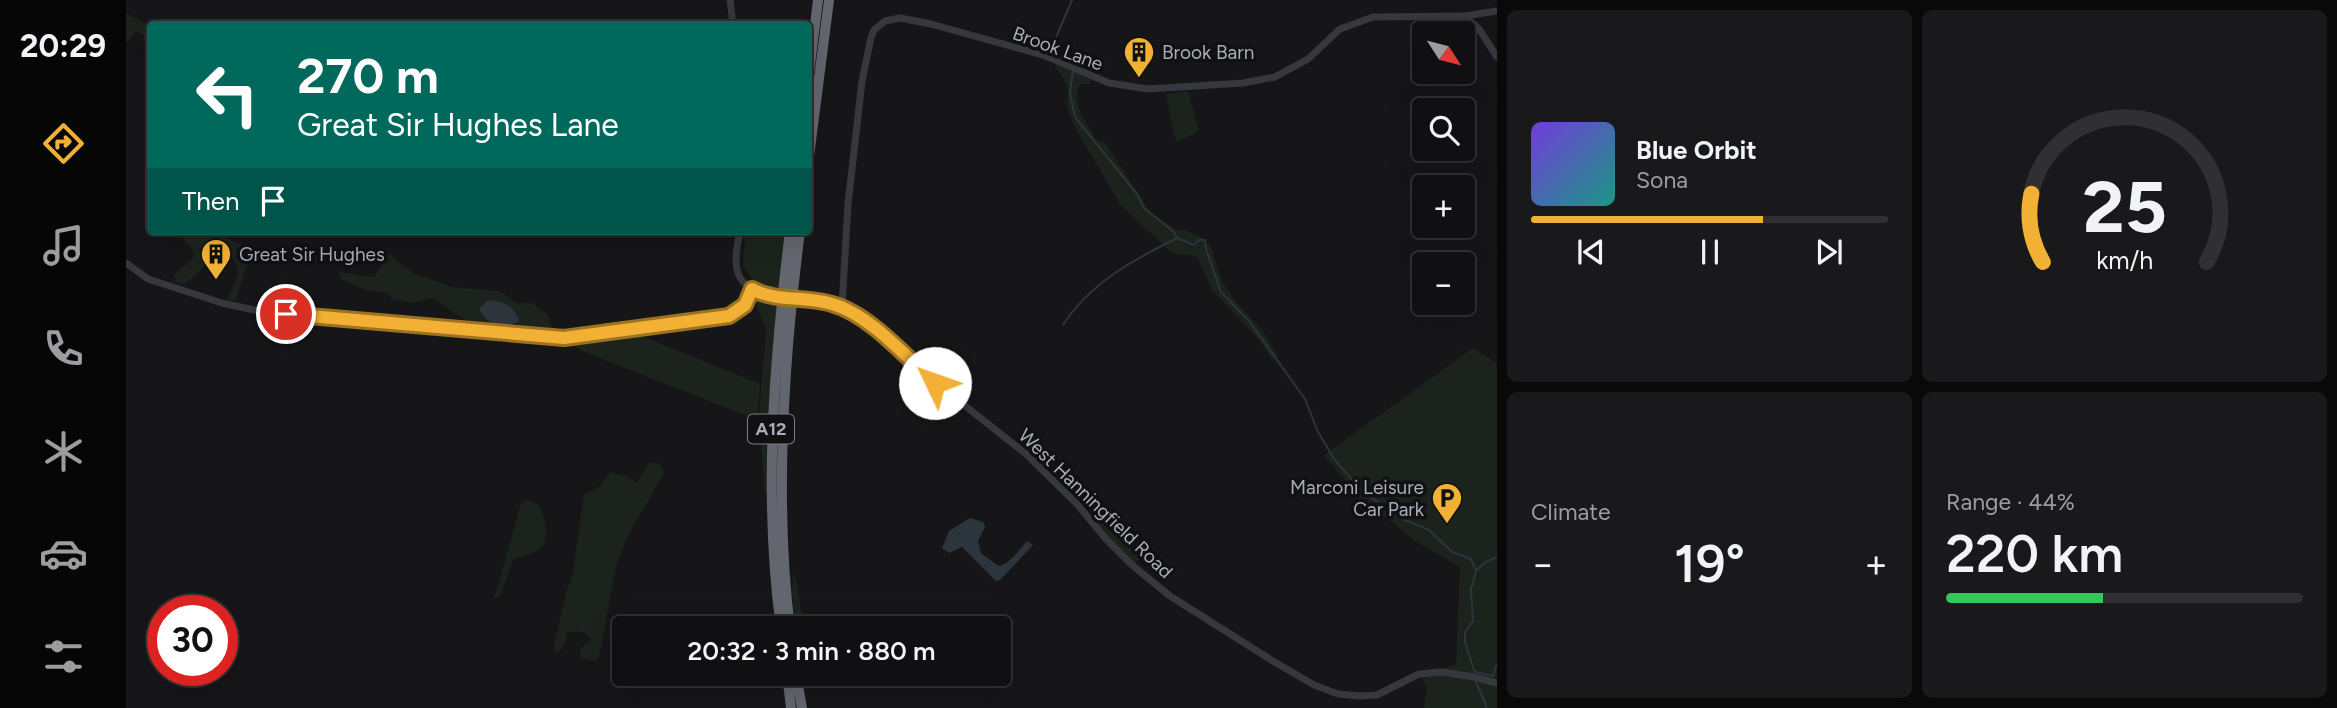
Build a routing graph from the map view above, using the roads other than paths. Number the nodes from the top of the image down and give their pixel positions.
1 (730, 0) edge
2 (818, 0) edge
3 (829, 0) edge
4 (1497, 11) edge
5 (1481, 14) junction
6 (1464, 16) junction
7 (733, 21) edge
8 (1479, 29) junction
9 (812, 49) edge
10 (1497, 57) edge
11 (812, 133) edge
12 (739, 235) edge
13 (790, 235) edge
14 (800, 235) edge
15 (126, 263) edge
16 (752, 289) junction
17 (842, 307) junction
18 (780, 616) edge
19 (789, 616) edge
20 (1497, 683) edge
21 (788, 686) edge
22 (798, 686) edge
23 (791, 708) edge
24 (802, 708) edge

1 - 7 street
2 - 9 highway
3 - 11 highway
4 - 5 street, Brook Lane
5 - 6 street, Brook Lane
5 - 8 street
6 - 8 street
6 - 17 street, Brook Lane
8 - 10 street
12 - 16 street
13 - 18 highway, A12
14 - 19 highway, A12
15 - 16 street
16 - 17 street, West Hanningfield Road, bridge
17 - 20 street, West Hanningfield Road
21 - 23 highway
22 - 24 highway

